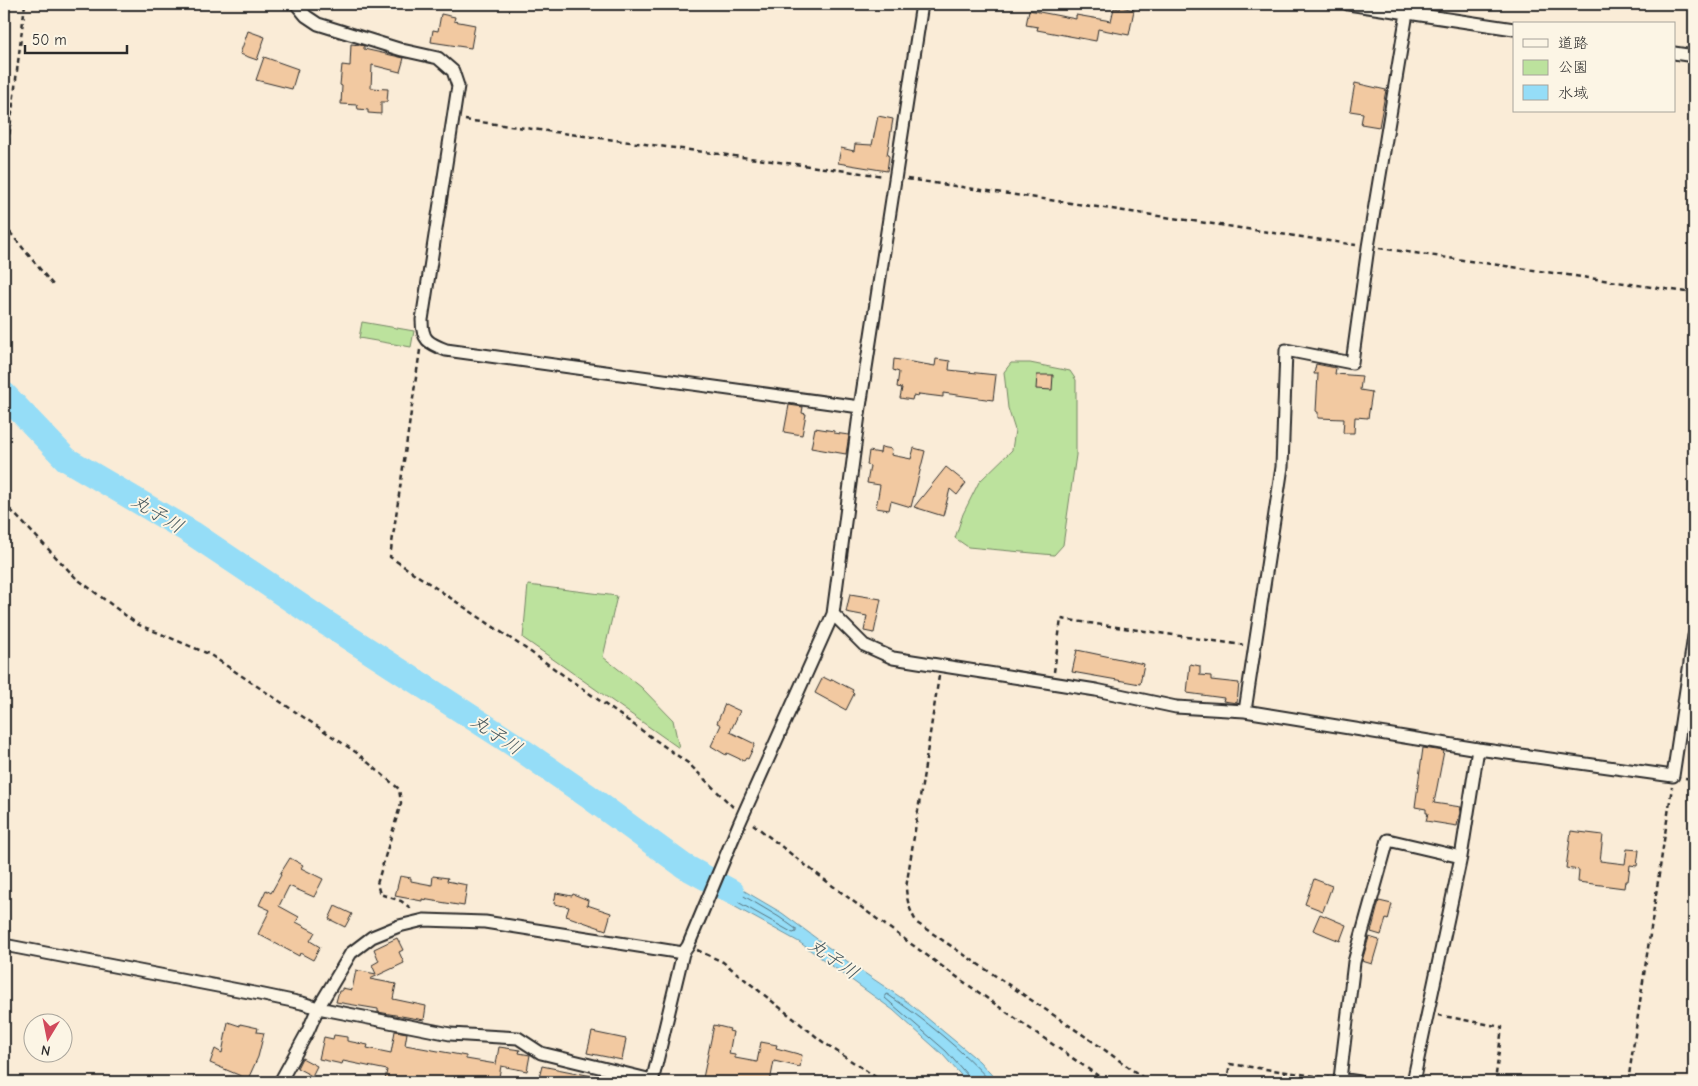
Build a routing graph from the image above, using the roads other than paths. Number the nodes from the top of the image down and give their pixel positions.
1 (296, 4) edge
2 (922, 4) edge
3 (1348, 4) edge
4 (1407, 13) junction
5 (1513, 29) edge
6 (1676, 53) edge
7 (1694, 56) edge
8 (860, 407) junction
9 (833, 614) junction
10 (1694, 636) edge
11 (1244, 711) junction
12 (1478, 749) junction
13 (1462, 857) junction
14 (4, 945) edge
15 (685, 950) junction
16 (318, 1008) junction
17 (652, 1081) edge
18 (280, 1082) edge
19 (1360, 1082) edge
20 (1413, 1082) edge

1 - 8 street
2 - 8 street
3 - 4 street
4 - 5 street
4 - 11 street
6 - 7 street
8 - 9 street
9 - 11 street
9 - 15 street
10 - 12 street
11 - 12 street
12 - 13 street
13 - 19 street
13 - 20 street
14 - 16 street
15 - 16 street
15 - 17 street
16 - 17 street
16 - 18 street

